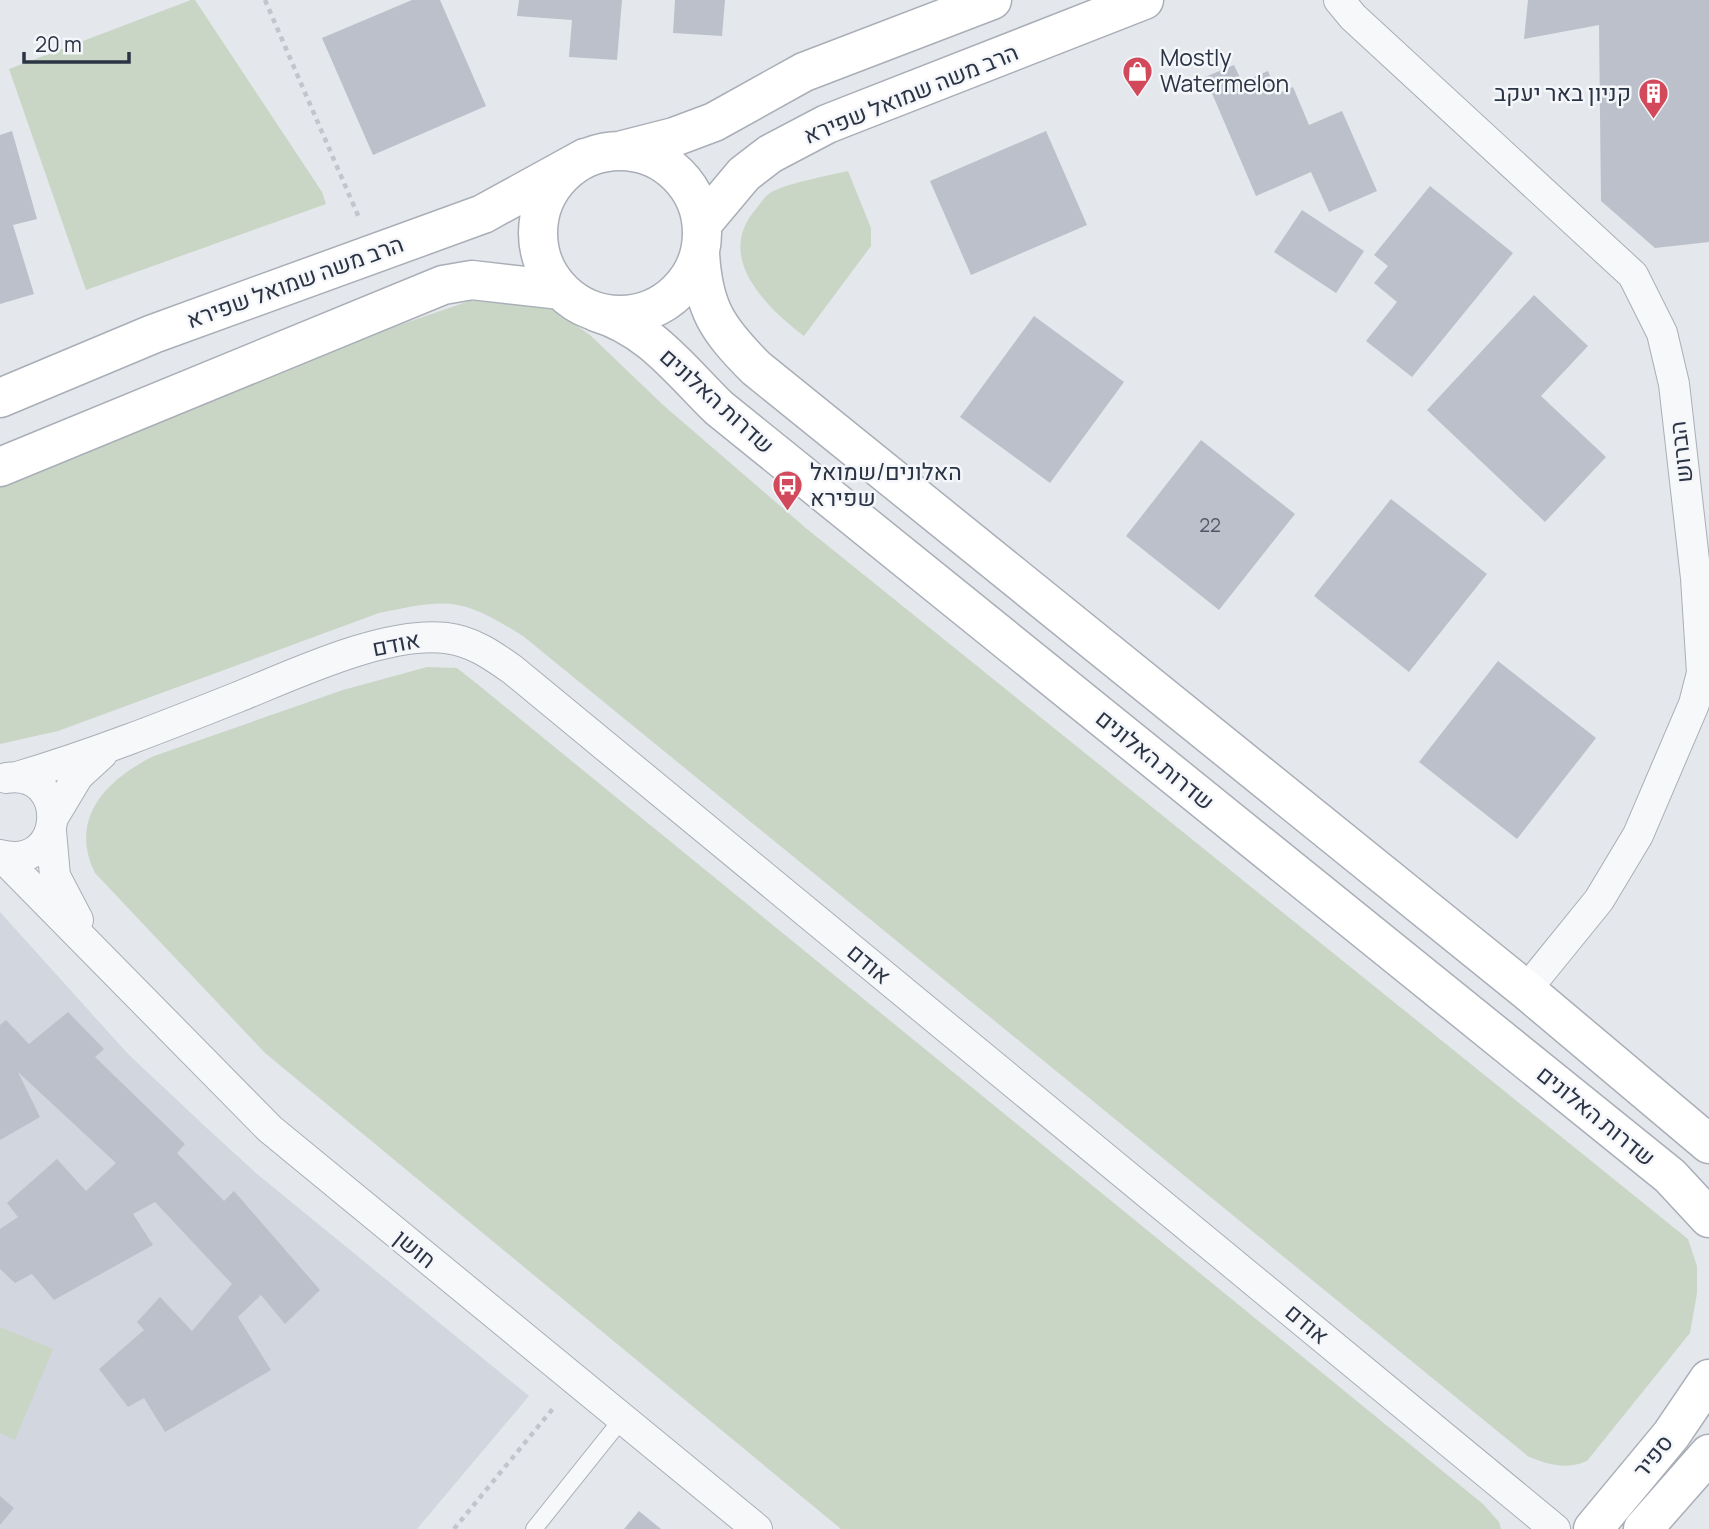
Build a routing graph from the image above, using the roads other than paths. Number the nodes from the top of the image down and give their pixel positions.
1 (992, 0) edge
2 (1144, 0) edge
3 (1339, 0) edge
4 (623, 150) junction
5 (585, 159) junction
6 (701, 239) junction
7 (561, 290) junction
8 (596, 312) junction
9 (0, 398) edge
10 (0, 467) edge
11 (113, 746) junction
12 (9, 778) edge
13 (52, 823) junction
14 (0, 855) edge
15 (94, 947) junction
16 (1526, 990) junction
17 (1709, 1144) edge
18 (1709, 1218) edge
19 (1709, 1379) edge
20 (622, 1419) junction
21 (1709, 1454) edge
22 (534, 1529) edge
23 (757, 1529) edge
24 (1555, 1529) edge
25 (1593, 1529) edge
26 (1643, 1529) edge

1 - 4 main road
2 - 6 main road, הרב משה שמואל שפירא
3 - 16 street, הברוש
4 - 5 main road
4 - 6 main road
5 - 7 main road
5 - 9 main road, הרב משה שמואל שפירא
6 - 8 main road
6 - 16 main road
7 - 8 main road
7 - 10 main road
8 - 18 main road, שדרות האלונים
11 - 12 street, אודם
11 - 13 street, אודם
11 - 24 street, אודם
12 - 13 street
13 - 14 street, אודם
13 - 15 street, חושן
14 - 15 street, חושן
15 - 20 street, חושן
16 - 17 main road
19 - 25 main road, ספיר
20 - 22 lane
20 - 23 street, חושן
21 - 26 main road, ספיר

